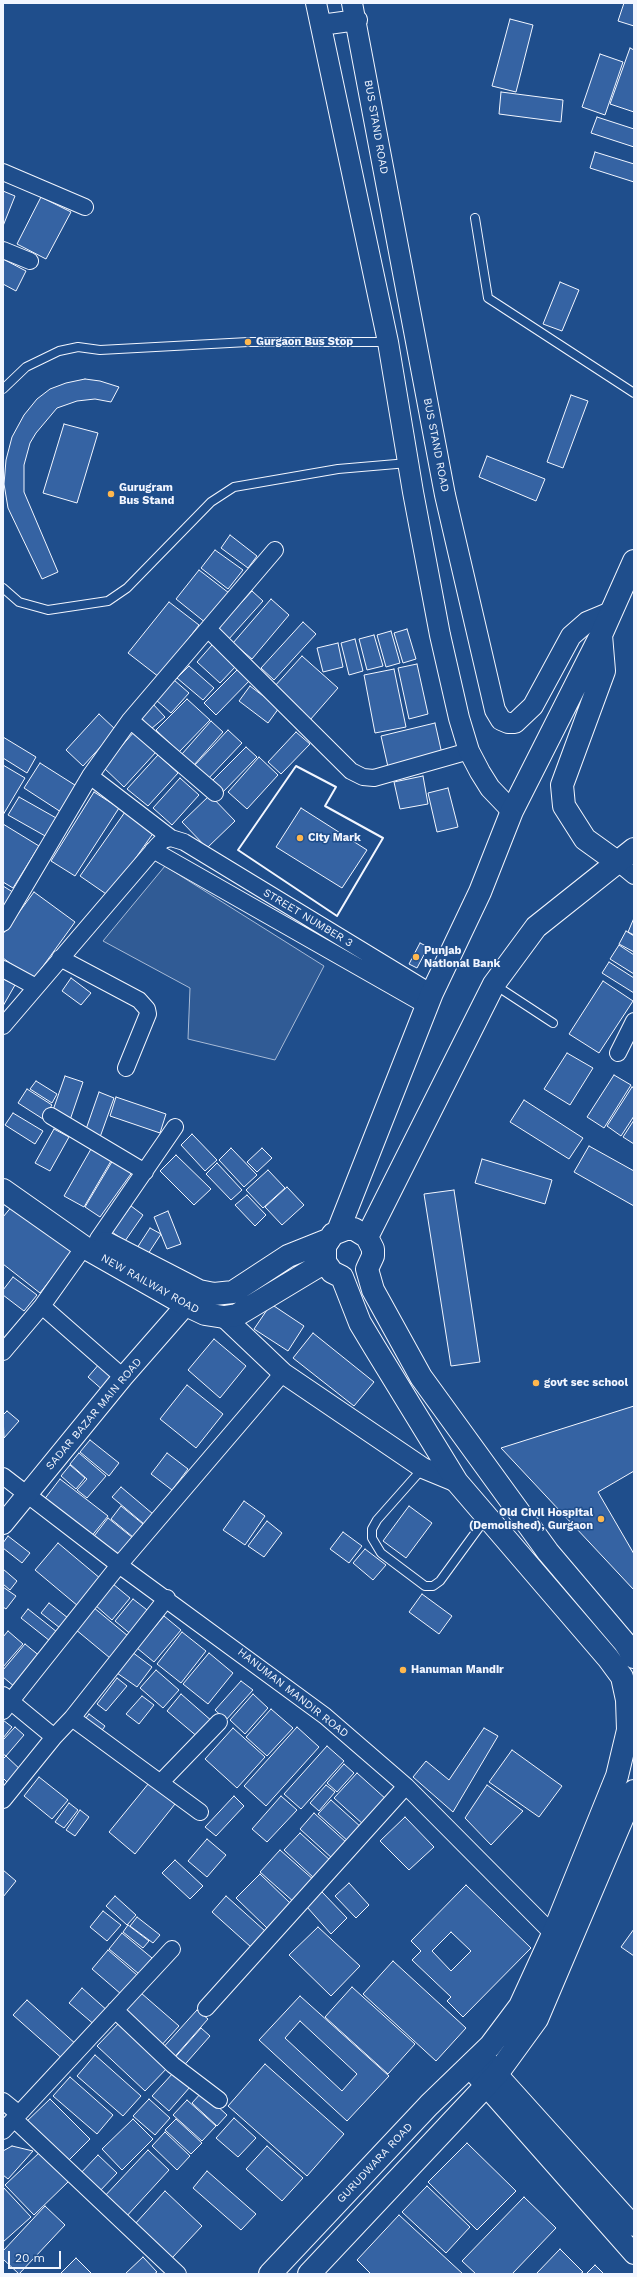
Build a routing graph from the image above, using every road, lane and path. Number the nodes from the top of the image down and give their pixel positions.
1 (316, 3) edge
2 (354, 12) edge
3 (321, 25) junction
4 (3, 172) edge
5 (85, 207) dead end
6 (475, 218) dead end
7 (3, 250) edge
8 (30, 261) dead end
9 (388, 342) junction
10 (3, 389) edge
11 (634, 392) edge
12 (408, 463) junction
13 (276, 550) dead end
14 (634, 561) edge
15 (3, 588) edge
16 (611, 612) junction
17 (209, 630) junction
18 (601, 635) junction
19 (130, 720) junction
20 (469, 751) junction
21 (90, 776) junction
22 (215, 793) dead end
23 (512, 811) junction
24 (178, 840) junction
25 (153, 850) junction
26 (626, 855) edge
27 (634, 876) edge
28 (3, 923) edge
29 (60, 958) junction
30 (3, 969) edge
31 (494, 984) junction
32 (36, 987) junction
33 (429, 999) junction
34 (634, 1021) edge
35 (553, 1023) dead end
36 (3, 1026) edge
37 (618, 1053) dead end
38 (126, 1068) dead end
39 (51, 1116) dead end
40 (175, 1127) dead end
41 (145, 1172) junction
42 (3, 1173) edge
43 (3, 1190) edge
44 (333, 1235) junction
45 (367, 1237) junction
46 (91, 1243) junction
47 (325, 1262) junction
48 (186, 1305) junction
49 (42, 1306) junction
50 (224, 1318) junction
51 (3, 1352) edge
52 (283, 1373) junction
53 (123, 1377) junction
54 (423, 1468) junction
55 (3, 1476) edge
56 (457, 1482) junction
57 (28, 1494) junction
58 (488, 1516) junction
59 (3, 1524) edge
60 (119, 1565) junction
61 (167, 1598) junction
62 (634, 1657) edge
63 (6, 1702) edge
64 (72, 1718) junction
65 (219, 1722) dead end
66 (54, 1737) junction
67 (161, 1782) junction
68 (406, 1786) junction
69 (634, 1791) edge
70 (3, 1800) edge
71 (200, 1812) dead end
72 (553, 1934) junction
73 (172, 1949) dead end
74 (206, 2008) dead end
75 (115, 2010) junction
76 (475, 2060) junction
77 (491, 2080) junction
78 (218, 2100) dead end
79 (3, 2101) edge
80 (17, 2116) junction
81 (3, 2131) edge
82 (634, 2226) edge
83 (634, 2254) edge
84 (178, 2274) edge
85 (270, 2274) edge
86 (309, 2274) edge

1 - 3 street
2 - 3 street
2 - 16 street, BUS STAND ROAD
3 - 9 street
4 - 5 street
6 - 11 lane
7 - 8 street
9 - 10 lane
9 - 12 street
12 - 15 lane
12 - 20 street
13 - 17 street
14 - 16 main road
16 - 18 main road
17 - 19 street
17 - 20 street
18 - 23 main road
18 - 26 main road
19 - 21 street
19 - 22 street
20 - 23 street
21 - 24 street, STREET NUMBER 3
21 - 28 street
23 - 33 main road
24 - 25 street
24 - 33 street, STREET NUMBER 3
25 - 29 street
25 - 33 street
26 - 27 street
26 - 31 main road
29 - 32 street
29 - 38 street
30 - 32 street
31 - 35 lane
31 - 45 main road
32 - 36 street
33 - 44 main road
34 - 37 street
39 - 41 street
40 - 41 street
41 - 46 street
42 - 46 main road, NEW RAILWAY ROAD
43 - 46 main road, NEW RAILWAY ROAD
44 - 45 main road
44 - 46 main road, NEW RAILWAY ROAD
44 - 47 main road
45 - 62 main road
46 - 48 main road, NEW RAILWAY ROAD
46 - 49 street
47 - 50 main road, NEW RAILWAY ROAD
47 - 56 main road
48 - 50 main road, NEW RAILWAY ROAD
48 - 53 street, SADAR BAZAR MAIN ROAD
49 - 51 street
49 - 53 street
50 - 52 street
52 - 54 street
52 - 60 street
53 - 57 street, SADAR BAZAR MAIN ROAD
54 - 56 street
54 - 58 lane
55 - 57 street, HANUMAN MANDIR ROAD
56 - 58 main road
57 - 59 street, SADAR BAZAR MAIN ROAD
57 - 60 street, HANUMAN MANDIR ROAD
58 - 72 main road, GURUDWARA ROAD
60 - 61 street, HANUMAN MANDIR ROAD
60 - 63 street
61 - 64 street
61 - 68 street, HANUMAN MANDIR ROAD
63 - 66 street
64 - 66 street
64 - 67 street
65 - 67 street
66 - 70 street
67 - 71 street
68 - 72 street, HANUMAN MANDIR ROAD
68 - 74 street
69 - 77 main road
72 - 76 main road, GURUDWARA ROAD
73 - 75 street
75 - 78 street
75 - 80 street
76 - 77 street
76 - 85 main road, GURUDWARA ROAD
77 - 82 street
77 - 83 street
77 - 86 main road
79 - 80 street
80 - 81 street
80 - 84 street

